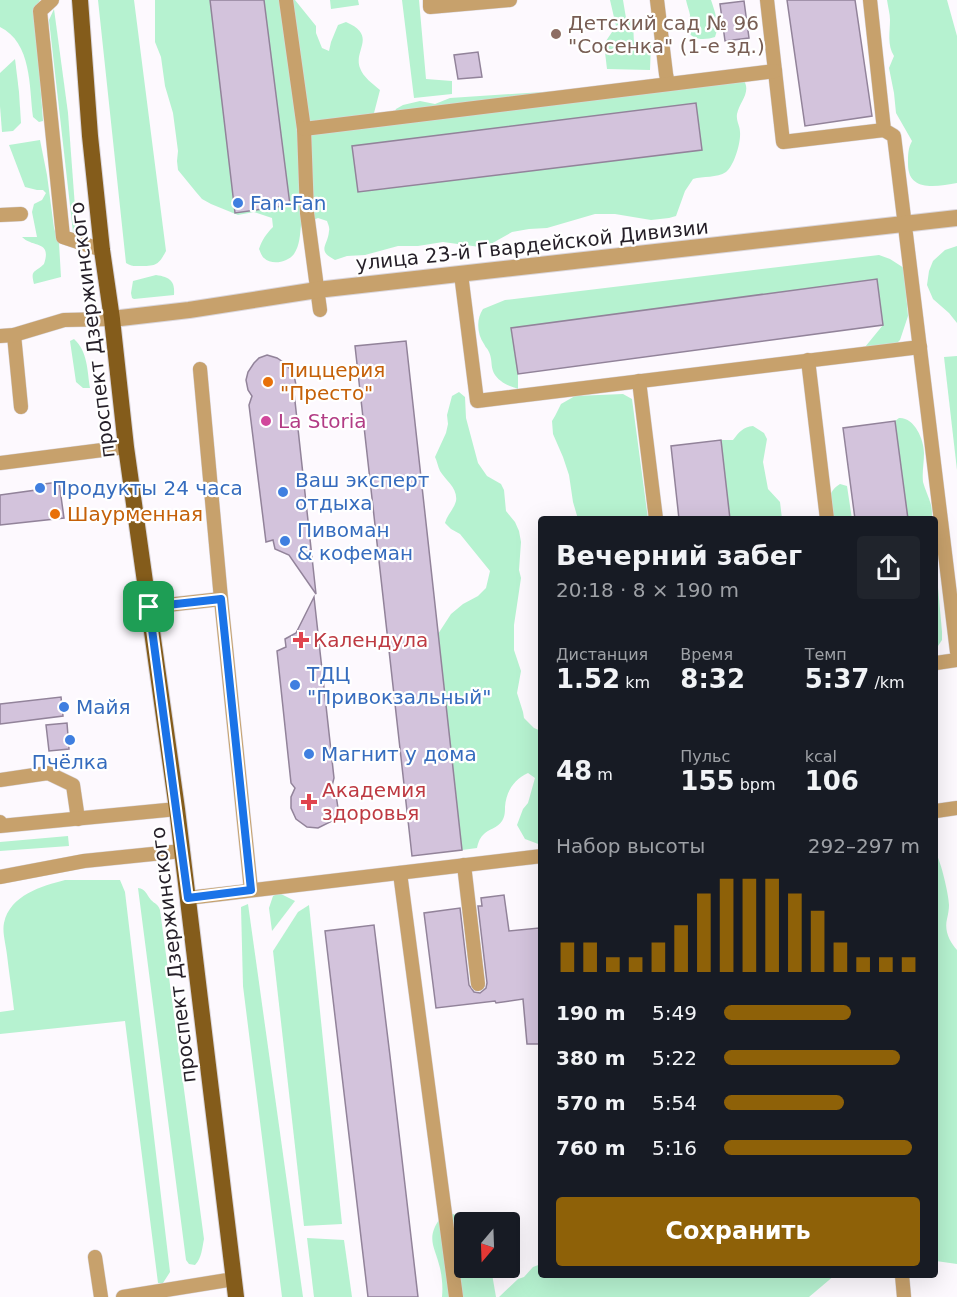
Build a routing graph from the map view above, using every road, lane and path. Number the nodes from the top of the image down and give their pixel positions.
1 (52, 0) edge
2 (80, 0) edge
3 (286, 0) edge
4 (430, 0) edge
5 (510, 0) edge
6 (657, 0) edge
7 (767, 0) edge
8 (870, 0) edge
9 (775, 71) junction
10 (668, 84) junction
11 (304, 129) junction
12 (884, 130) junction
13 (21, 214) dead end
14 (0, 215) edge
15 (957, 218) edge
16 (904, 224) junction
17 (102, 250) junction
18 (461, 274) junction
19 (317, 290) junction
20 (320, 310) dead end
21 (112, 319) junction
22 (7, 335) edge
23 (920, 347) junction
24 (808, 360) junction
25 (200, 369) dead end
26 (639, 381) junction
27 (21, 407) dead end
28 (126, 447) junction
29 (0, 463) edge
30 (656, 516) edge
31 (827, 516) edge
32 (221, 599) junction
33 (149, 607) junction
34 (957, 652) edge
35 (957, 660) edge
36 (938, 663) edge
37 (0, 780) edge
38 (957, 808) edge
39 (177, 809) junction
40 (938, 810) edge
41 (78, 819) junction
42 (0, 822) edge
43 (182, 851) junction
44 (538, 856) edge
45 (464, 865) junction
46 (400, 873) junction
47 (0, 877) edge
48 (251, 890) junction
49 (188, 898) junction
50 (478, 984) dead end
51 (95, 1257) dead end
52 (902, 1278) edge
53 (234, 1279) junction
54 (101, 1297) edge
55 (123, 1297) edge
56 (236, 1297) edge
57 (456, 1297) edge
58 (904, 1297) edge

1 - 17 lane
2 - 17 main road, проспект Дзержинского
3 - 11 lane
4 - 5 lane
6 - 10 lane
7 - 9 lane
8 - 12 lane
9 - 10 lane
9 - 12 lane
10 - 11 lane
11 - 19 lane
12 - 16 lane
13 - 14 lane
15 - 16 street, улица 23-й Гвардейской Дивизии
16 - 18 street, улица 23-й Гвардейской Дивизии
16 - 23 lane
17 - 21 main road, проспект Дзержинского
18 - 19 street, улица 23-й Гвардейской Дивизии
18 - 26 lane
19 - 20 lane
19 - 21 street, улица 23-й Гвардейской Дивизии
21 - 22 lane
21 - 28 main road, проспект Дзержинского
22 - 27 lane
23 - 24 lane
23 - 34 lane
24 - 26 lane
24 - 31 lane
25 - 32 lane
26 - 30 lane
28 - 29 lane
28 - 33 main road, проспект Дзержинского
32 - 33 lane
32 - 48 lane
33 - 39 main road, проспект Дзержинского
35 - 36 lane
37 - 41 lane
38 - 40 lane
39 - 41 lane
39 - 43 main road, проспект Дзержинского
41 - 42 lane
43 - 47 lane
43 - 49 main road, проспект Дзержинского
44 - 45 lane
45 - 46 lane
45 - 50 lane
46 - 48 lane
46 - 57 lane
48 - 49 lane
49 - 53 main road, проспект Дзержинского
51 - 54 lane
52 - 58 lane
53 - 55 lane
53 - 56 main road, проспект Дзержинского

